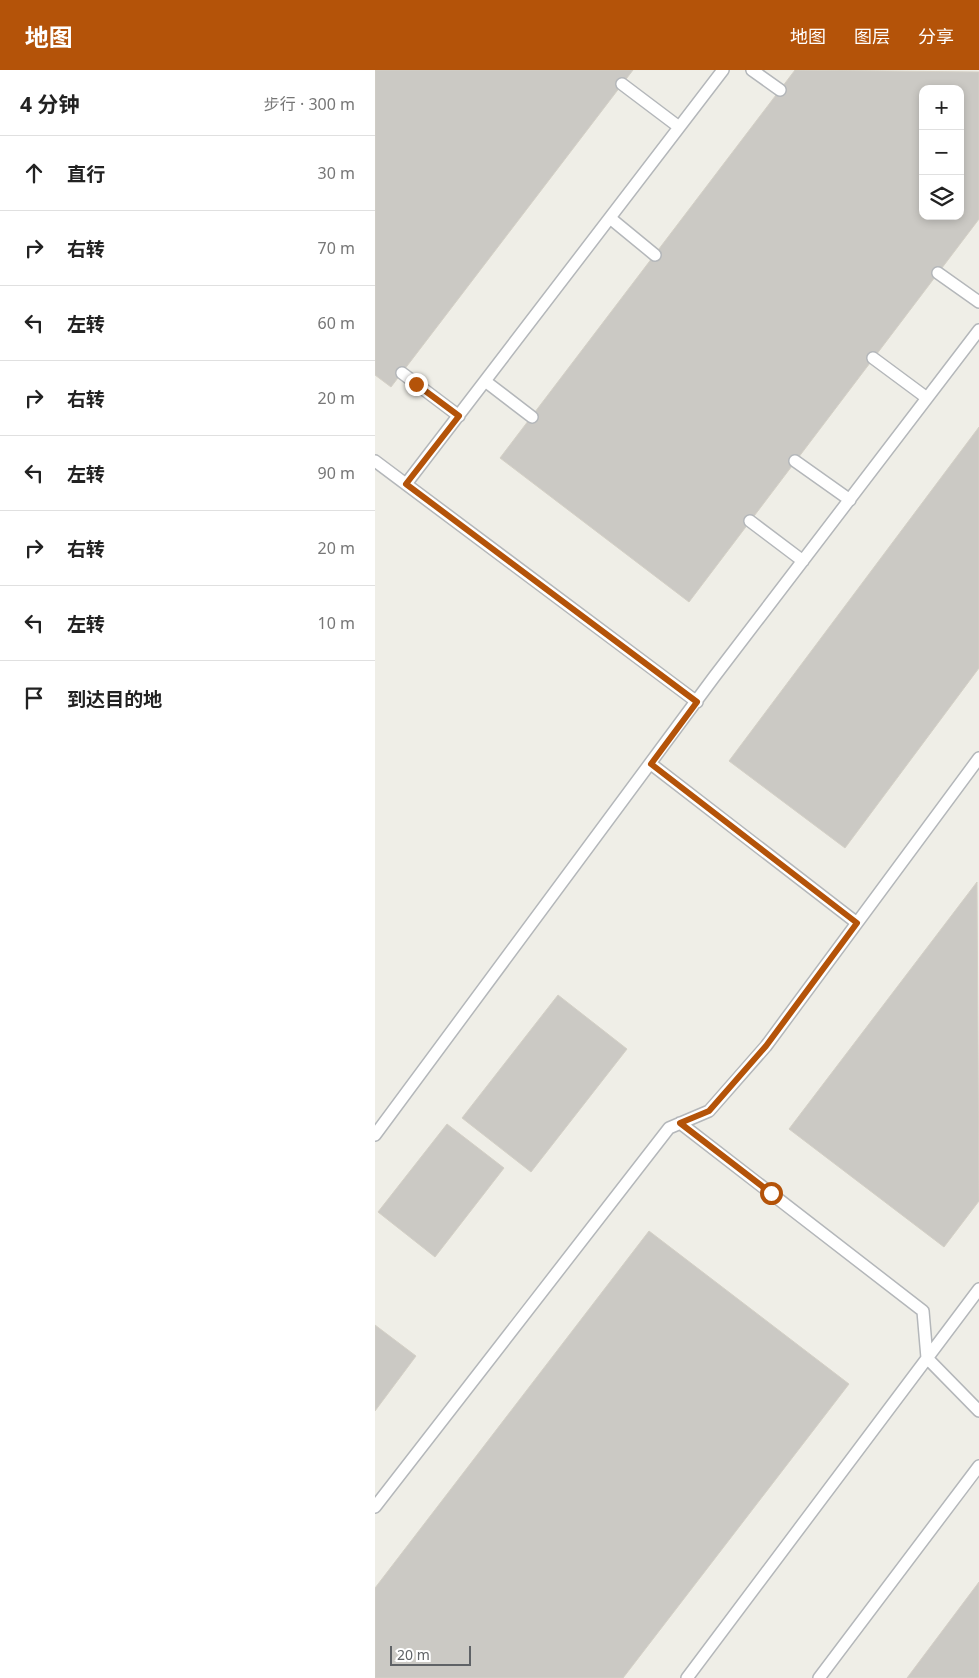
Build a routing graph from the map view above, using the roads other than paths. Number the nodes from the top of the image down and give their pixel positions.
1 (723, 70) edge
2 (752, 70) edge
3 (622, 84) dead end
4 (780, 90) dead end
5 (679, 127) junction
6 (610, 218) junction
7 (655, 255) dead end
8 (937, 273) dead end
9 (979, 302) edge
10 (979, 330) edge
11 (873, 358) dead end
12 (402, 374) dead end
13 (485, 381) junction
14 (927, 398) junction
15 (459, 416) junction
16 (532, 417) dead end
17 (795, 460) dead end
18 (375, 461) edge
19 (406, 484) junction
20 (849, 500) junction
21 (750, 521) dead end
22 (803, 561) junction
23 (697, 702) junction
24 (979, 758) edge
25 (651, 764) junction
26 (857, 923) junction
27 (680, 1123) junction
28 (375, 1135) edge
29 (979, 1289) edge
30 (927, 1358) junction
31 (979, 1411) edge
32 (979, 1466) edge
33 (375, 1507) edge
34 (687, 1678) edge
35 (819, 1678) edge

1 - 5 lane
2 - 4 lane
3 - 5 lane
5 - 6 lane
6 - 7 lane
6 - 13 lane
8 - 9 lane
10 - 14 lane
11 - 14 lane
12 - 15 lane
13 - 15 lane
13 - 16 lane
14 - 20 lane
15 - 19 lane
17 - 20 lane
18 - 19 lane
19 - 23 lane
20 - 22 lane
21 - 22 lane
22 - 23 lane
23 - 25 lane
24 - 26 lane
25 - 26 lane
25 - 28 lane
26 - 27 lane
27 - 30 lane
27 - 33 lane
29 - 30 lane
30 - 31 lane
30 - 34 lane
32 - 35 lane

